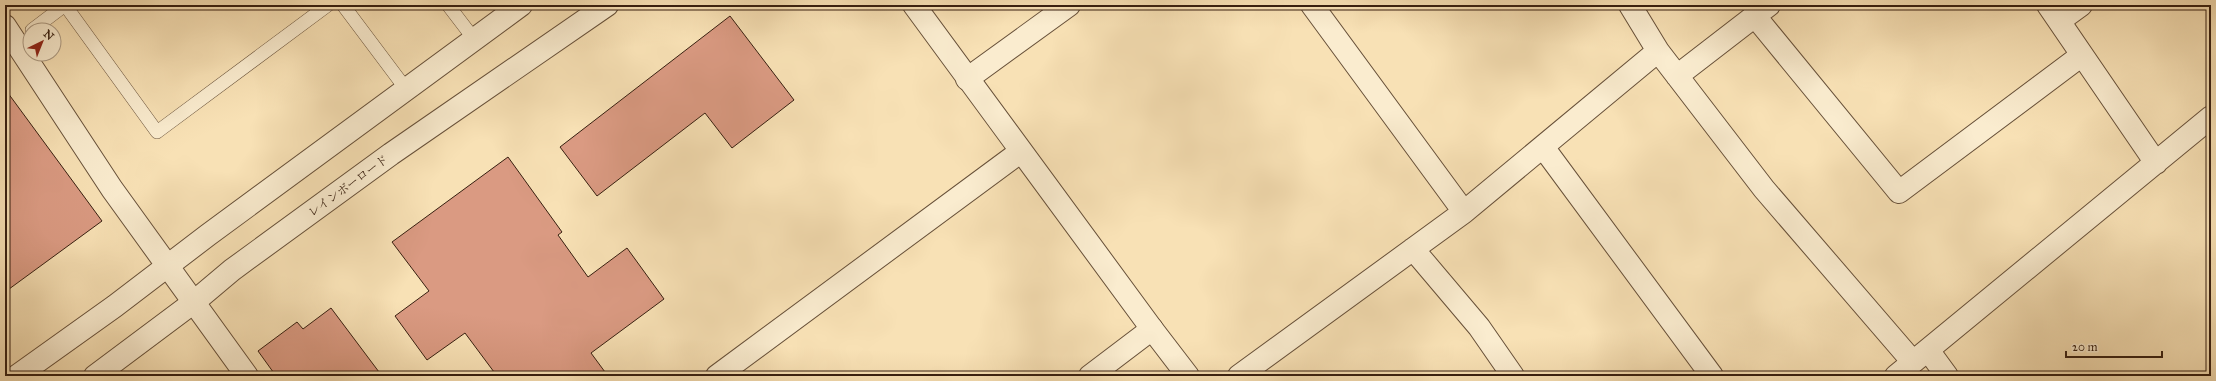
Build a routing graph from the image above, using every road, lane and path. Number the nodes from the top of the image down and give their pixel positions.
1 (65, 5) edge
2 (328, 5) edge
3 (343, 5) edge
4 (448, 5) edge
5 (521, 5) edge
6 (607, 5) edge
7 (914, 5) edge
8 (1069, 5) edge
9 (1312, 5) edge
10 (1630, 5) edge
11 (2081, 5) edge
12 (1761, 10) edge
13 (2053, 13) edge
14 (21, 32) edge
15 (474, 39) junction
16 (1658, 51) junction
17 (2082, 55) junction
18 (1677, 76) junction
19 (967, 79) junction
20 (406, 89) junction
21 (2211, 117) edge
22 (1544, 147) junction
23 (1020, 152) junction
24 (2156, 163) junction
25 (1464, 212) junction
26 (1413, 249) junction
27 (168, 265) junction
28 (194, 302) junction
29 (1152, 329) junction
30 (1921, 356) junction
31 (17, 376) edge
32 (95, 376) edge
33 (247, 376) edge
34 (717, 376) edge
35 (1090, 376) edge
36 (1188, 376) edge
37 (1238, 376) edge
38 (1513, 376) edge
39 (1712, 376) edge
40 (1896, 376) edge
41 (1947, 376) edge

1 - 2 lane
1 - 14 lane
3 - 20 lane
4 - 15 lane
5 - 15 street
6 - 28 street, レインボーロード
7 - 19 street
8 - 19 street
9 - 25 street
10 - 16 street
11 - 13 street
12 - 17 street
12 - 18 street
13 - 17 street
14 - 27 street
15 - 20 street
16 - 18 street
16 - 22 street
17 - 24 street
18 - 30 street
19 - 23 street
20 - 27 street
21 - 24 street
22 - 25 street
22 - 39 street
23 - 29 street
23 - 34 street
24 - 30 street
25 - 26 street
26 - 37 street
26 - 38 street
27 - 28 street
27 - 31 street
28 - 32 street, レインボーロード
28 - 33 street
29 - 35 street
29 - 36 street
30 - 40 street
30 - 41 street

